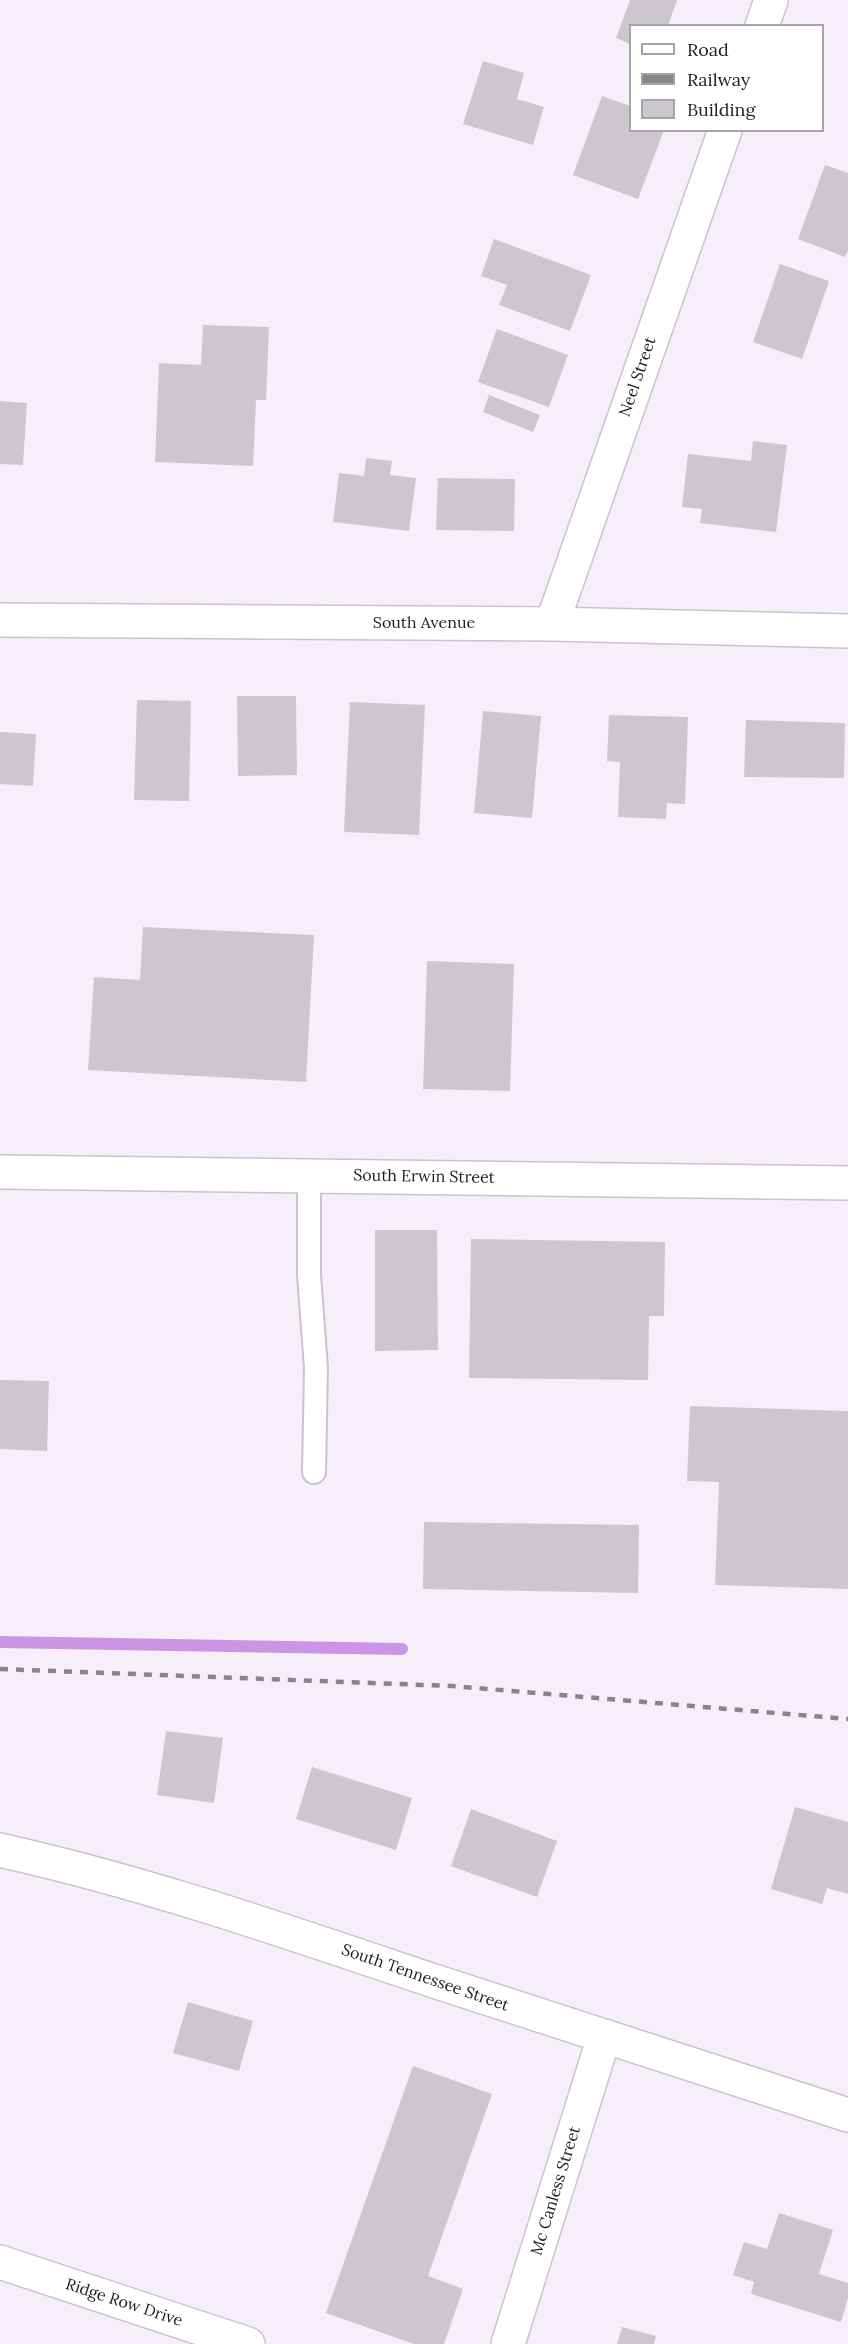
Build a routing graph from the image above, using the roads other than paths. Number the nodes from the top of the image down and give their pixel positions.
1 (771, 0) edge
2 (763, 24) edge
3 (724, 132) edge
4 (0, 620) edge
5 (552, 624) junction
6 (848, 631) edge
7 (0, 1172) edge
8 (309, 1176) junction
9 (848, 1183) edge
10 (314, 1472) dead end
11 (0, 1850) edge
12 (604, 2037) junction
13 (848, 2115) edge
14 (0, 2262) edge
15 (248, 2344) edge
16 (508, 2344) edge

1 - 2 street
3 - 5 street, Neel Street
4 - 5 street, South Avenue
5 - 6 street, South Avenue
7 - 8 street, South Erwin Street
8 - 9 street, South Erwin Street
8 - 10 lane
11 - 12 street, South Tennessee Street
12 - 13 street, South Tennessee Street
12 - 16 street, Mc Canless Street
14 - 15 street, Ridge Row Drive

